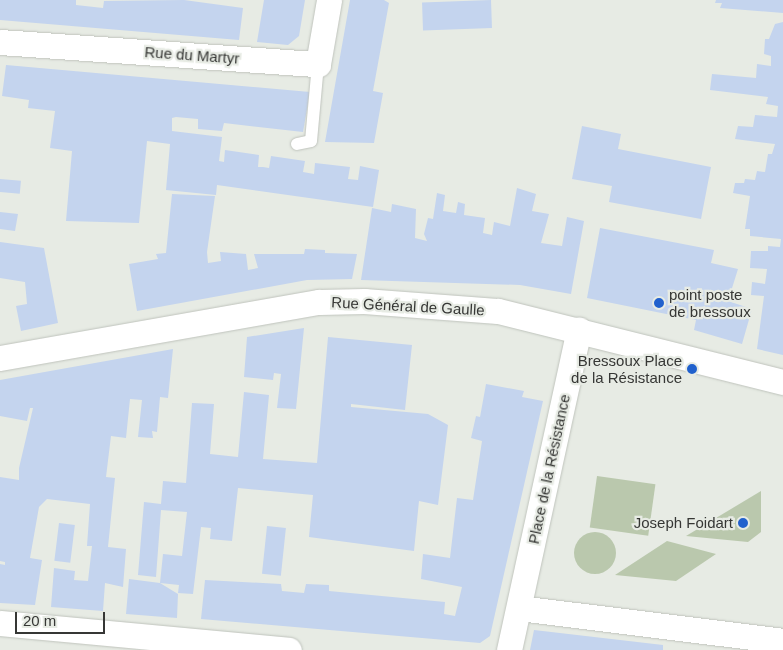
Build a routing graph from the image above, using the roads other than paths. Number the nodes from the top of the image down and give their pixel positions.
1 (329, 0) edge
2 (0, 42) edge
3 (318, 64) junction
4 (296, 144) dead end
5 (579, 330) junction
6 (0, 358) edge
7 (783, 382) edge
8 (519, 608) junction
9 (0, 623) edge
10 (783, 641) edge
11 (289, 650) edge
12 (509, 650) edge

1 - 3 street
2 - 3 street, Rue du Martyr
3 - 4 lane
5 - 6 street, Rue Général de Gaulle
5 - 7 street, Rue Général de Gaulle
5 - 8 street, Place de la Résistance
8 - 10 street
8 - 12 street, Place de la Résistance
9 - 11 street

